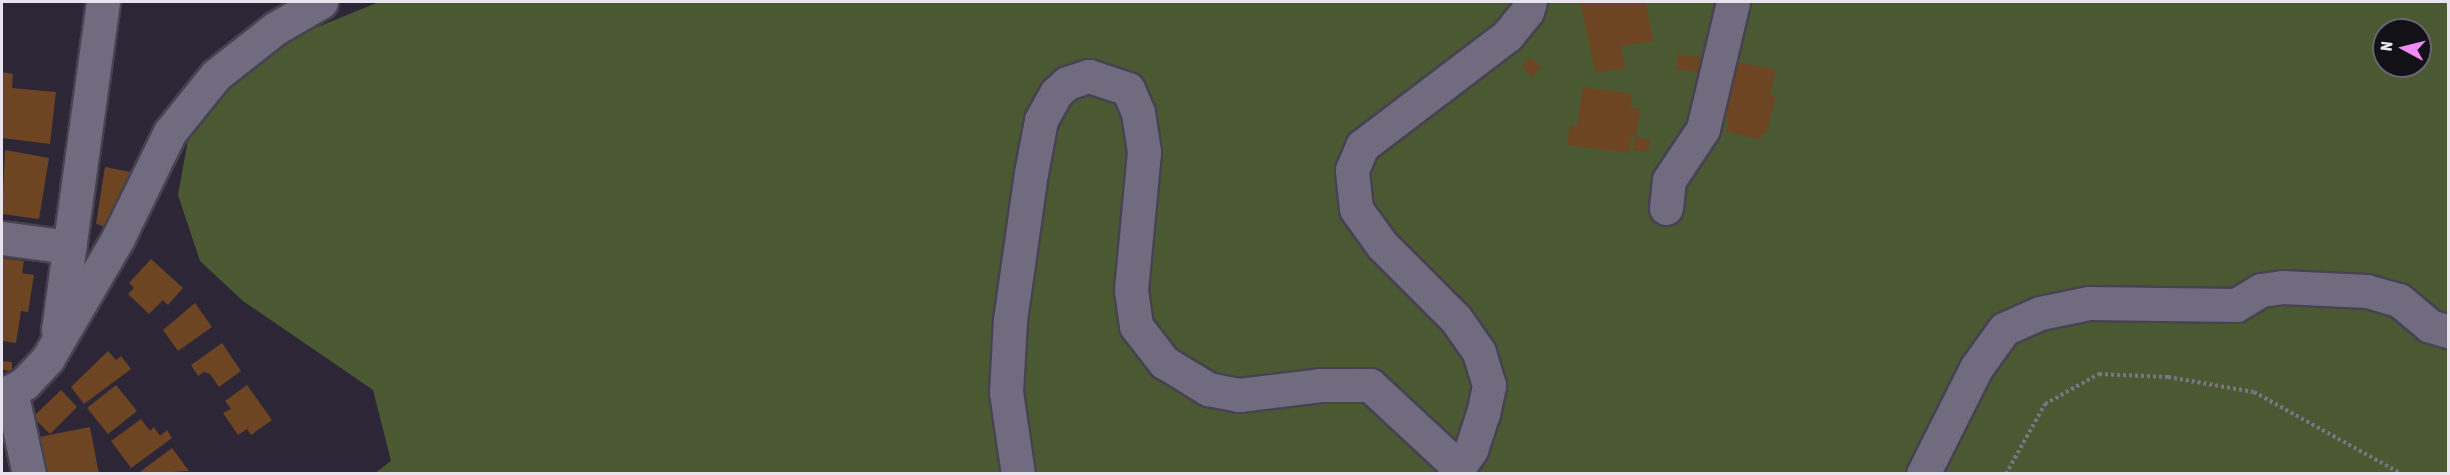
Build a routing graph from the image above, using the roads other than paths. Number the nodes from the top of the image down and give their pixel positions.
1 (103, 2) edge
2 (321, 2) edge
3 (1530, 2) edge
4 (1733, 2) edge
5 (1666, 208) dead end
6 (2, 238) edge
7 (69, 247) junction
8 (2448, 331) edge
9 (57, 343) junction
10 (6, 394) edge
11 (1455, 470) edge
12 (29, 474) edge
13 (1018, 474) edge
14 (1923, 474) edge

1 - 7 street
2 - 9 street
3 - 11 street
4 - 5 street
6 - 7 street
7 - 9 street
8 - 14 street
9 - 10 street
10 - 12 street
11 - 13 street

